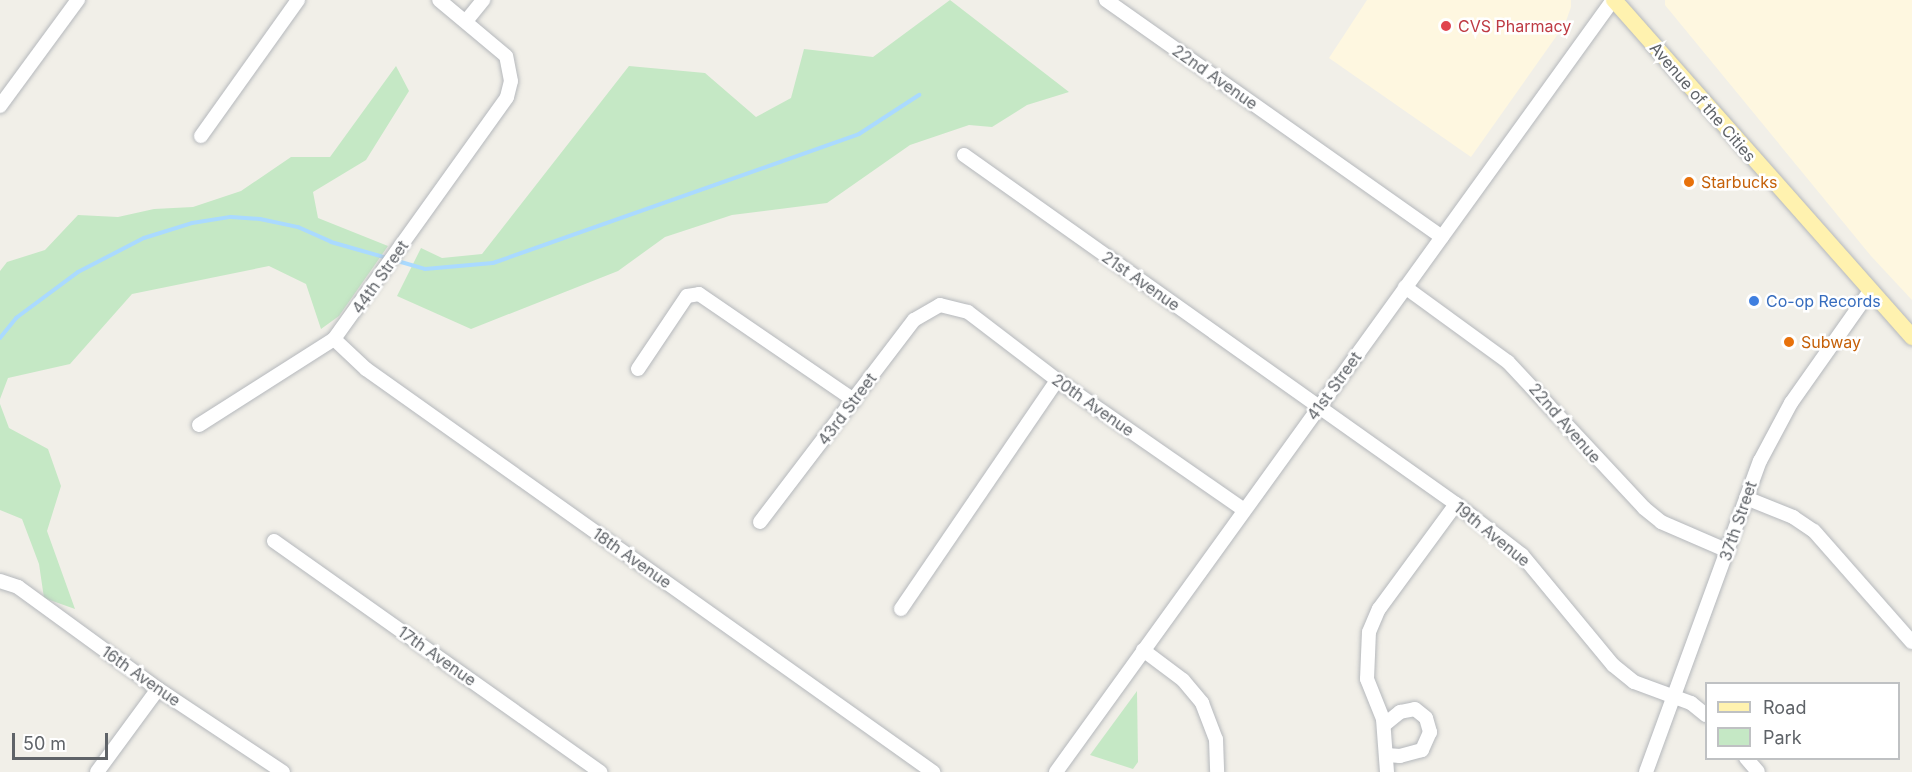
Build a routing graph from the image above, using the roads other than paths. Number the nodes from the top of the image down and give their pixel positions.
1 (78, 0) edge
2 (297, 0) edge
3 (439, 0) edge
4 (483, 0) edge
5 (1106, 0) edge
6 (1614, 0) edge
7 (467, 20) junction
8 (0, 106) edge
9 (201, 136) dead end
10 (964, 155) dead end
11 (1442, 237) junction
12 (1405, 287) junction
13 (1870, 291) junction
14 (940, 305) joint
15 (1912, 337) edge
16 (334, 339) junction
17 (638, 369) dead end
18 (1057, 380) junction
19 (854, 400) junction
20 (1320, 406) junction
21 (199, 425) dead end
22 (1746, 498) junction
23 (1456, 504) junction
24 (1244, 510) junction
25 (760, 522) dead end
26 (274, 541) dead end
27 (1728, 551) junction
28 (0, 581) edge
29 (901, 609) dead end
30 (1912, 642) edge
31 (1143, 650) junction
32 (158, 689) junction
33 (1676, 698) junction
34 (1705, 714) edge
35 (1384, 725) junction
36 (1387, 755) junction
37 (1747, 760) edge
38 (97, 772) edge
39 (283, 772) edge
40 (600, 772) edge
41 (933, 772) edge
42 (1056, 772) edge
43 (1217, 772) edge
44 (1387, 772) edge
45 (1646, 772) edge
46 (1758, 772) edge

1 - 8 street
2 - 9 street
3 - 7 street
4 - 7 street
5 - 11 street, 22nd Avenue
6 - 11 street, 41st Street
6 - 13 main road, Avenue of the Cities
7 - 16 street, 44th Street
10 - 20 street, 21st Avenue
11 - 12 street, 41st Street
12 - 20 street, 41st Street
12 - 27 street, 22nd Avenue
13 - 15 main road, Avenue of the Cities
13 - 22 street, 37th Street
14 - 18 street, 20th Avenue
14 - 19 street, 43rd Street
16 - 21 street, 44th Street
16 - 41 street, 18th Avenue
17 - 19 street
18 - 24 street, 20th Avenue
18 - 29 street
19 - 25 street, 43rd Street
20 - 23 street, 19th Avenue
20 - 24 street, 41st Street
22 - 27 street, 37th Street
22 - 30 street
23 - 33 street, 19th Avenue
23 - 35 street
24 - 31 street, 41st Street
26 - 40 street, 17th Avenue
27 - 33 street, 37th Street
28 - 32 street, 16th Avenue
31 - 42 street, 41st Street
31 - 43 street
32 - 38 street
32 - 39 street, 16th Avenue
33 - 34 street, 19th Avenue
33 - 45 street, 37th Street
35 - 36 street
35 - 36 street
36 - 44 street
37 - 46 street

